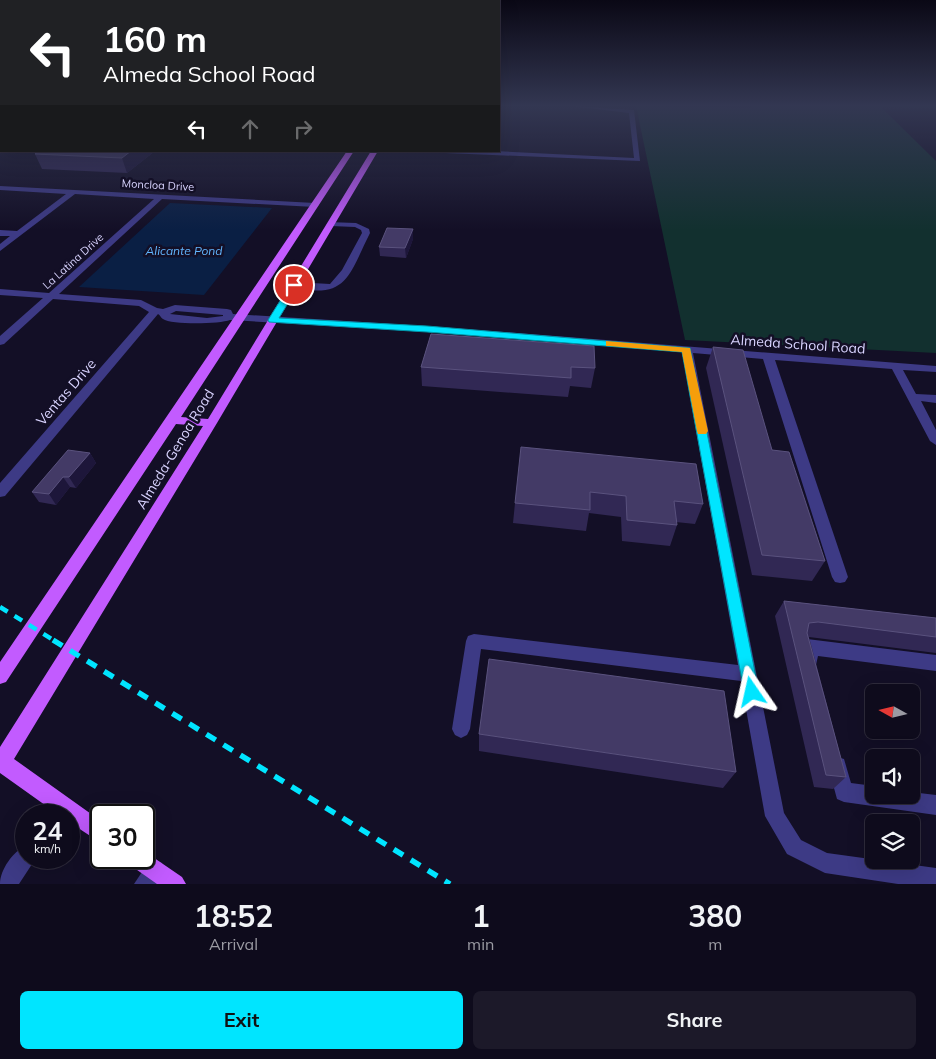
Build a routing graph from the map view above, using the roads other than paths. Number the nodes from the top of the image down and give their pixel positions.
1 (636, 147) edge
2 (351, 152) edge
3 (374, 152) edge
4 (466, 152) edge
5 (354, 166) junction
6 (0, 188) edge
7 (75, 192) junction
8 (161, 196) junction
9 (315, 205) junction
10 (331, 224) junction
11 (0, 233) edge
12 (19, 234) junction
13 (0, 248) edge
14 (294, 285) junction
15 (0, 292) edge
16 (51, 296) junction
17 (202, 310) junction
18 (160, 311) junction
19 (235, 317) junction
20 (195, 319) junction
21 (273, 320) junction
22 (0, 342) edge
23 (687, 350) junction
24 (768, 356) junction
25 (895, 365) junction
26 (936, 368) edge
27 (912, 397) junction
28 (936, 399) edge
29 (172, 420) junction
30 (211, 423) junction
31 (936, 441) edge
32 (0, 492) edge
33 (840, 577) dead end
34 (936, 663) edge
35 (748, 674) junction
36 (0, 676) edge
37 (814, 676) edge
38 (461, 729) dead end
39 (834, 754) edge
40 (0, 763) edge
41 (52, 804) edge
42 (936, 805) edge
43 (17, 869) edge
44 (150, 877) edge
45 (936, 879) edge
46 (6, 884) edge
47 (175, 884) edge

1 - 4 street
2 - 5 main road, Almeda-Genoa Road
3 - 5 main road, Almeda-Genoa Road
5 - 9 main road, Almeda-Genoa Road
5 - 10 main road, Almeda-Genoa Road
6 - 7 street, Moncloa Drive
7 - 8 street, Moncloa Drive
7 - 12 street
8 - 9 street, Moncloa Drive
8 - 16 street, La Latina Drive
9 - 19 main road, Almeda-Genoa Road
10 - 14 main road, Almeda-Genoa Road
10 - 14 street
11 - 12 street
12 - 13 street
14 - 21 main road, Almeda-Genoa Road
15 - 16 street
16 - 18 street
16 - 22 street, La Latina Drive
17 - 18 street
17 - 19 street
17 - 20 street
18 - 20 street
18 - 32 street, Ventas Drive
19 - 20 street
19 - 21 street, Almeda School Road
19 - 29 main road, Almeda-Genoa Road
21 - 23 street, Almeda School Road
21 - 30 main road, Almeda-Genoa Road
23 - 24 street, Almeda School Road
23 - 35 street
24 - 25 street, Almeda School Road
24 - 33 street
25 - 26 street, Almeda School Road
25 - 27 street
27 - 28 street
27 - 31 street
29 - 30 main road
29 - 36 main road, Almeda-Genoa Road
30 - 40 main road, Almeda-Genoa Road
34 - 37 street
35 - 38 street
35 - 45 street
39 - 42 street
40 - 41 main road
43 - 46 street
44 - 47 main road

